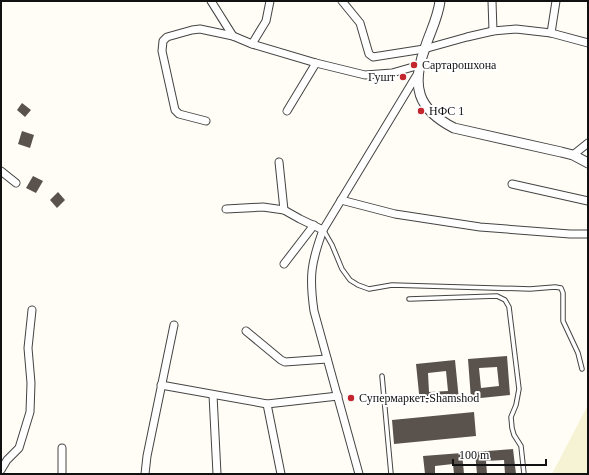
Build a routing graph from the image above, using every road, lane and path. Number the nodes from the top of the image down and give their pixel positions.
1 (211, 1) edge
2 (270, 1) edge
3 (342, 1) edge
4 (440, 1) edge
5 (492, 1) edge
6 (556, 1) edge
7 (493, 31) junction
8 (552, 33) junction
9 (232, 36) junction
10 (588, 43) edge
11 (252, 44) junction
12 (424, 49) junction
13 (316, 63) junction
14 (419, 69) junction
15 (287, 111) dead end
16 (206, 121) dead end
17 (588, 143) edge
18 (573, 155) junction
19 (279, 162) dead end
20 (588, 163) edge
21 (1, 171) edge
22 (16, 183) dead end
23 (512, 184) dead end
24 (341, 200) junction
25 (588, 201) edge
26 (226, 209) dead end
27 (284, 210) junction
28 (314, 226) junction
29 (323, 230) junction
30 (588, 234) edge
31 (284, 264) dead end
32 (409, 299) dead end
33 (32, 310) dead end
34 (174, 325) dead end
35 (246, 331) dead end
36 (327, 359) junction
37 (582, 369) dead end
38 (382, 376) dead end
39 (161, 385) junction
40 (213, 395) junction
41 (338, 396) junction
42 (267, 404) junction
43 (62, 448) dead end
44 (1, 470) edge
45 (62, 474) edge
46 (145, 474) edge
47 (217, 474) edge
48 (281, 474) edge
49 (359, 474) edge
50 (391, 474) edge
51 (524, 474) edge

1 - 9 street
2 - 11 street
3 - 12 street
4 - 12 street
5 - 7 street
6 - 8 street
7 - 8 street
7 - 12 street
8 - 10 street
9 - 11 street
9 - 16 street
11 - 13 street
12 - 14 street
13 - 14 street
13 - 15 street
14 - 18 street
14 - 24 street
17 - 18 street
18 - 20 street
19 - 27 street
21 - 22 street
23 - 25 street
24 - 29 street
24 - 30 street
26 - 27 street
27 - 28 street
28 - 29 street
28 - 31 street
29 - 36 street
29 - 37 lane
32 - 51 lane
33 - 44 street
34 - 39 street
35 - 36 street
36 - 41 street
38 - 50 lane
39 - 40 street
39 - 46 street
40 - 42 street
40 - 47 street
41 - 42 street
41 - 49 street
42 - 48 street
43 - 45 street

